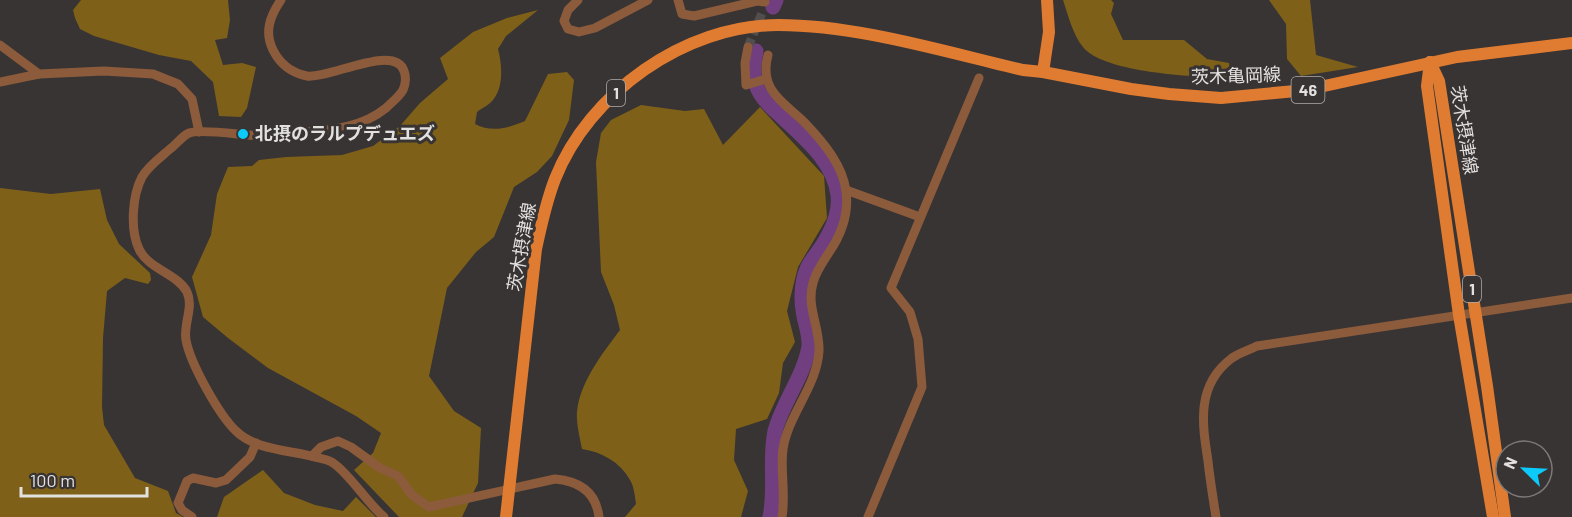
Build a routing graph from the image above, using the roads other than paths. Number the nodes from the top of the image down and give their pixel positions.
1 (281, 0) edge
2 (578, 0) edge
3 (648, 0) edge
4 (678, 0) edge
5 (1047, 0) edge
6 (765, 1) edge
7 (762, 12) tunnel mouth
8 (1572, 43) edge
9 (0, 45) edge
10 (748, 47) tunnel mouth
11 (768, 56) dead end
12 (1430, 62) junction
13 (1043, 72) junction
14 (39, 74) junction
15 (979, 78) dead end
16 (765, 79) junction
17 (0, 82) edge
18 (199, 132) junction
19 (846, 190) junction
20 (920, 218) junction
21 (1572, 298) edge
22 (1476, 313) junction
23 (1459, 315) junction
24 (255, 443) junction
25 (312, 456) junction
26 (192, 517) edge
27 (384, 517) edge
28 (506, 517) edge
29 (599, 517) edge
30 (782, 517) edge
31 (868, 517) edge
32 (1216, 517) edge
33 (1493, 517) edge
34 (1505, 517) edge

1 - 18 street
2 - 3 street
4 - 6 street
5 - 13 main road
6 - 7 street
8 - 12 main road, 茨木亀岡線 / 46
9 - 14 street
10 - 16 street
11 - 16 street
12 - 13 main road, 茨木亀岡線 / 46
12 - 22 main road, 茨木摂津線 / 1
12 - 23 main road, 茨木摂津線 / 1
13 - 28 main road, 茨木摂津線 / 1
14 - 17 street
14 - 18 street
15 - 20 street
16 - 19 street
18 - 24 street
19 - 20 street
19 - 30 street
20 - 31 street
21 - 22 street
22 - 23 street
22 - 34 main road, 茨木摂津線 / 1
23 - 32 street
23 - 33 main road, 茨木摂津線 / 1
24 - 25 street
24 - 26 street
25 - 27 street
25 - 29 street

